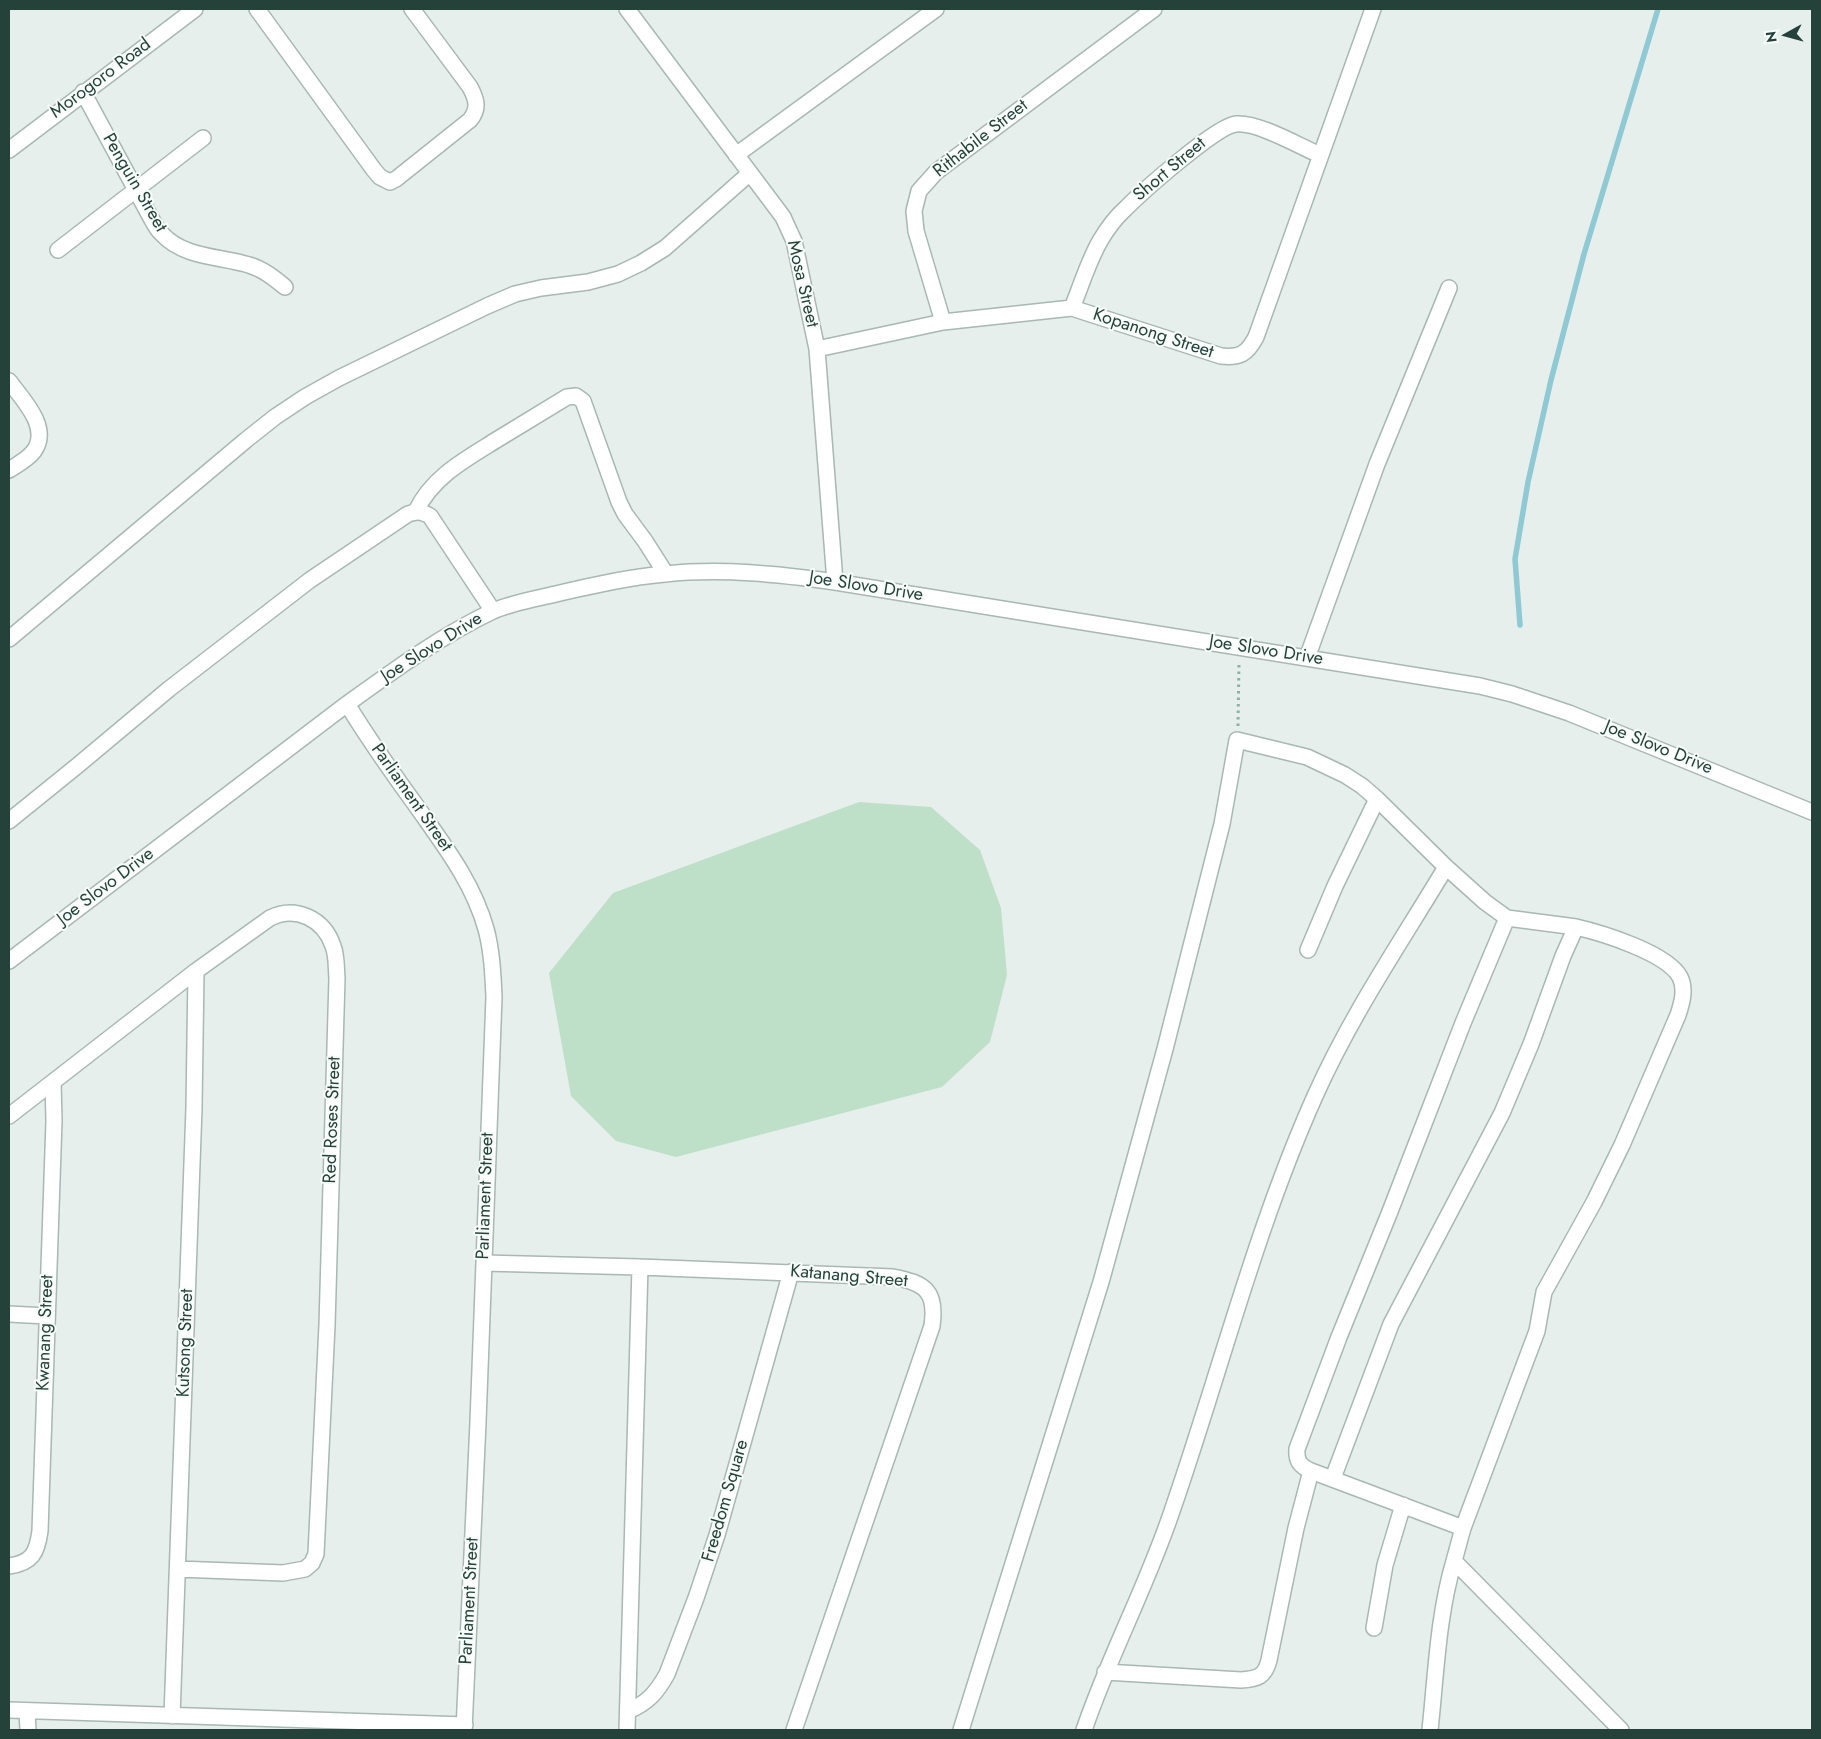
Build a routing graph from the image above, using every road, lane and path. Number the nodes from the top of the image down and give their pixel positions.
1 (195, 9) edge
2 (257, 9) edge
3 (412, 9) edge
4 (628, 9) edge
5 (936, 9) edge
6 (1154, 9) edge
7 (1373, 9) edge
8 (83, 92) junction
9 (204, 138) dead end
10 (9, 150) edge
11 (736, 155) junction
12 (1320, 155) junction
13 (750, 173) junction
14 (136, 191) junction
15 (58, 250) dead end
16 (285, 287) dead end
17 (1449, 288) dead end
18 (1072, 308) junction
19 (943, 322) junction
20 (816, 350) junction
21 (9, 381) edge
22 (9, 470) edge
23 (416, 511) junction
24 (666, 574) junction
25 (835, 582) junction
26 (493, 611) junction
27 (9, 639) edge
28 (1240, 647) junction
29 (1308, 658) junction
30 (347, 704) junction
31 (1237, 740) junction
32 (1377, 799) junction
33 (1812, 812) edge
34 (9, 821) edge
35 (1446, 867) junction
36 (1507, 918) junction
37 (1576, 927) junction
38 (1308, 950) dead end
39 (9, 962) edge
40 (196, 971) junction
41 (53, 1082) junction
42 (9, 1116) edge
43 (484, 1263) junction
44 (640, 1267) junction
45 (791, 1272) junction
46 (9, 1314) edge
47 (47, 1316) junction
48 (1311, 1471) junction
49 (1333, 1478) junction
50 (1402, 1505) junction
51 (1464, 1528) junction
52 (1454, 1561) junction
53 (9, 1566) edge
54 (178, 1568) junction
55 (1374, 1628) dead end
56 (1105, 1672) junction
57 (9, 1710) edge
58 (27, 1711) junction
59 (628, 1711) junction
60 (172, 1716) junction
61 (464, 1728) edge
62 (28, 1730) edge
63 (627, 1730) edge
64 (794, 1730) edge
65 (960, 1730) edge
66 (1084, 1730) edge
67 (1430, 1730) edge
68 (1621, 1730) edge

1 - 8 street, Morogoro Road
2 - 3 street
4 - 11 street, Mosa Street
5 - 11 street
6 - 19 street, Rithabile Street
7 - 12 street, Kopanong Street
8 - 10 street, Morogoro Road
8 - 14 street, Penguin Street
9 - 14 street
11 - 13 street, Mosa Street
12 - 18 street, Short Street
12 - 18 street, Kopanong Street
13 - 20 street, Mosa Street
13 - 27 street
14 - 15 street
14 - 16 street, Penguin Street
17 - 29 street
18 - 19 street, Kopanong Street
19 - 20 street, Kopanong Street
20 - 25 street, Mosa Street
21 - 22 street
23 - 24 street
23 - 26 street
23 - 34 street
24 - 25 street, Joe Slovo Drive
24 - 26 street, Joe Slovo Drive
25 - 28 street, Joe Slovo Drive
26 - 30 street, Joe Slovo Drive
28 - 29 street, Joe Slovo Drive
28 - 31 path
29 - 33 street, Joe Slovo Drive
30 - 39 street, Joe Slovo Drive
30 - 43 street, Parliament Street
31 - 32 street
31 - 65 street
32 - 35 street
32 - 38 street
35 - 36 street
35 - 56 street
36 - 37 street
36 - 48 street
37 - 49 street
37 - 51 street
40 - 41 street, Red Roses Street
40 - 54 street, Kutsong Street
40 - 54 street, Red Roses Street
41 - 42 street, Red Roses Street
41 - 47 street, Kwanang Street
43 - 44 street, Katanang Street
43 - 61 street, Parliament Street
44 - 45 street, Katanang Street
44 - 59 street
45 - 59 street, Freedom Square
45 - 64 street, Katanang Street
46 - 47 street
47 - 53 street, Kwanang Street
48 - 49 street
48 - 56 street
49 - 50 street
50 - 51 street
50 - 55 street
51 - 52 street
52 - 67 street
52 - 68 street
54 - 60 street, Kutsong Street
56 - 66 street
57 - 58 street
58 - 60 street
58 - 62 street
59 - 63 street
60 - 61 street

